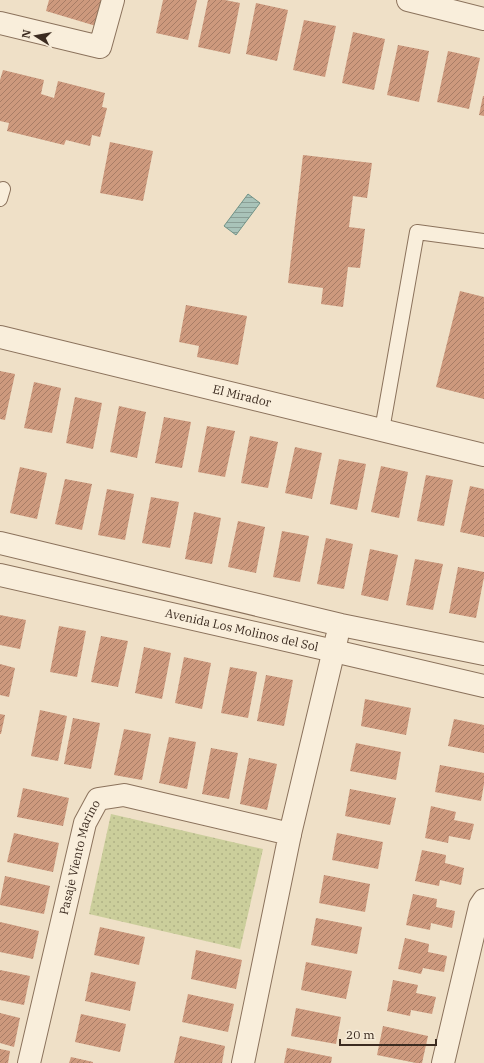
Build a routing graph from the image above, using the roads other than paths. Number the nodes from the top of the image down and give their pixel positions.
1 (113, 0) edge
2 (408, 0) edge
3 (484, 19) edge
4 (0, 23) edge
5 (484, 241) edge
6 (0, 337) edge
7 (382, 430) junction
8 (484, 454) edge
9 (0, 543) edge
10 (0, 575) edge
11 (341, 625) junction
12 (334, 651) junction
13 (484, 654) edge
14 (484, 686) edge
15 (290, 834) junction
16 (484, 900) edge
17 (29, 1063) edge
18 (243, 1063) edge
19 (444, 1063) edge

1 - 4 street
2 - 3 street
5 - 7 lane
6 - 7 street, El Mirador
7 - 8 street, El Mirador
9 - 11 street
10 - 12 street, Avenida Los Molinos del Sol
11 - 12 street
11 - 13 street
12 - 14 street, Avenida Los Molinos del Sol
12 - 15 street
15 - 17 street, Pasaje Viento Marino
15 - 18 street
16 - 19 street

